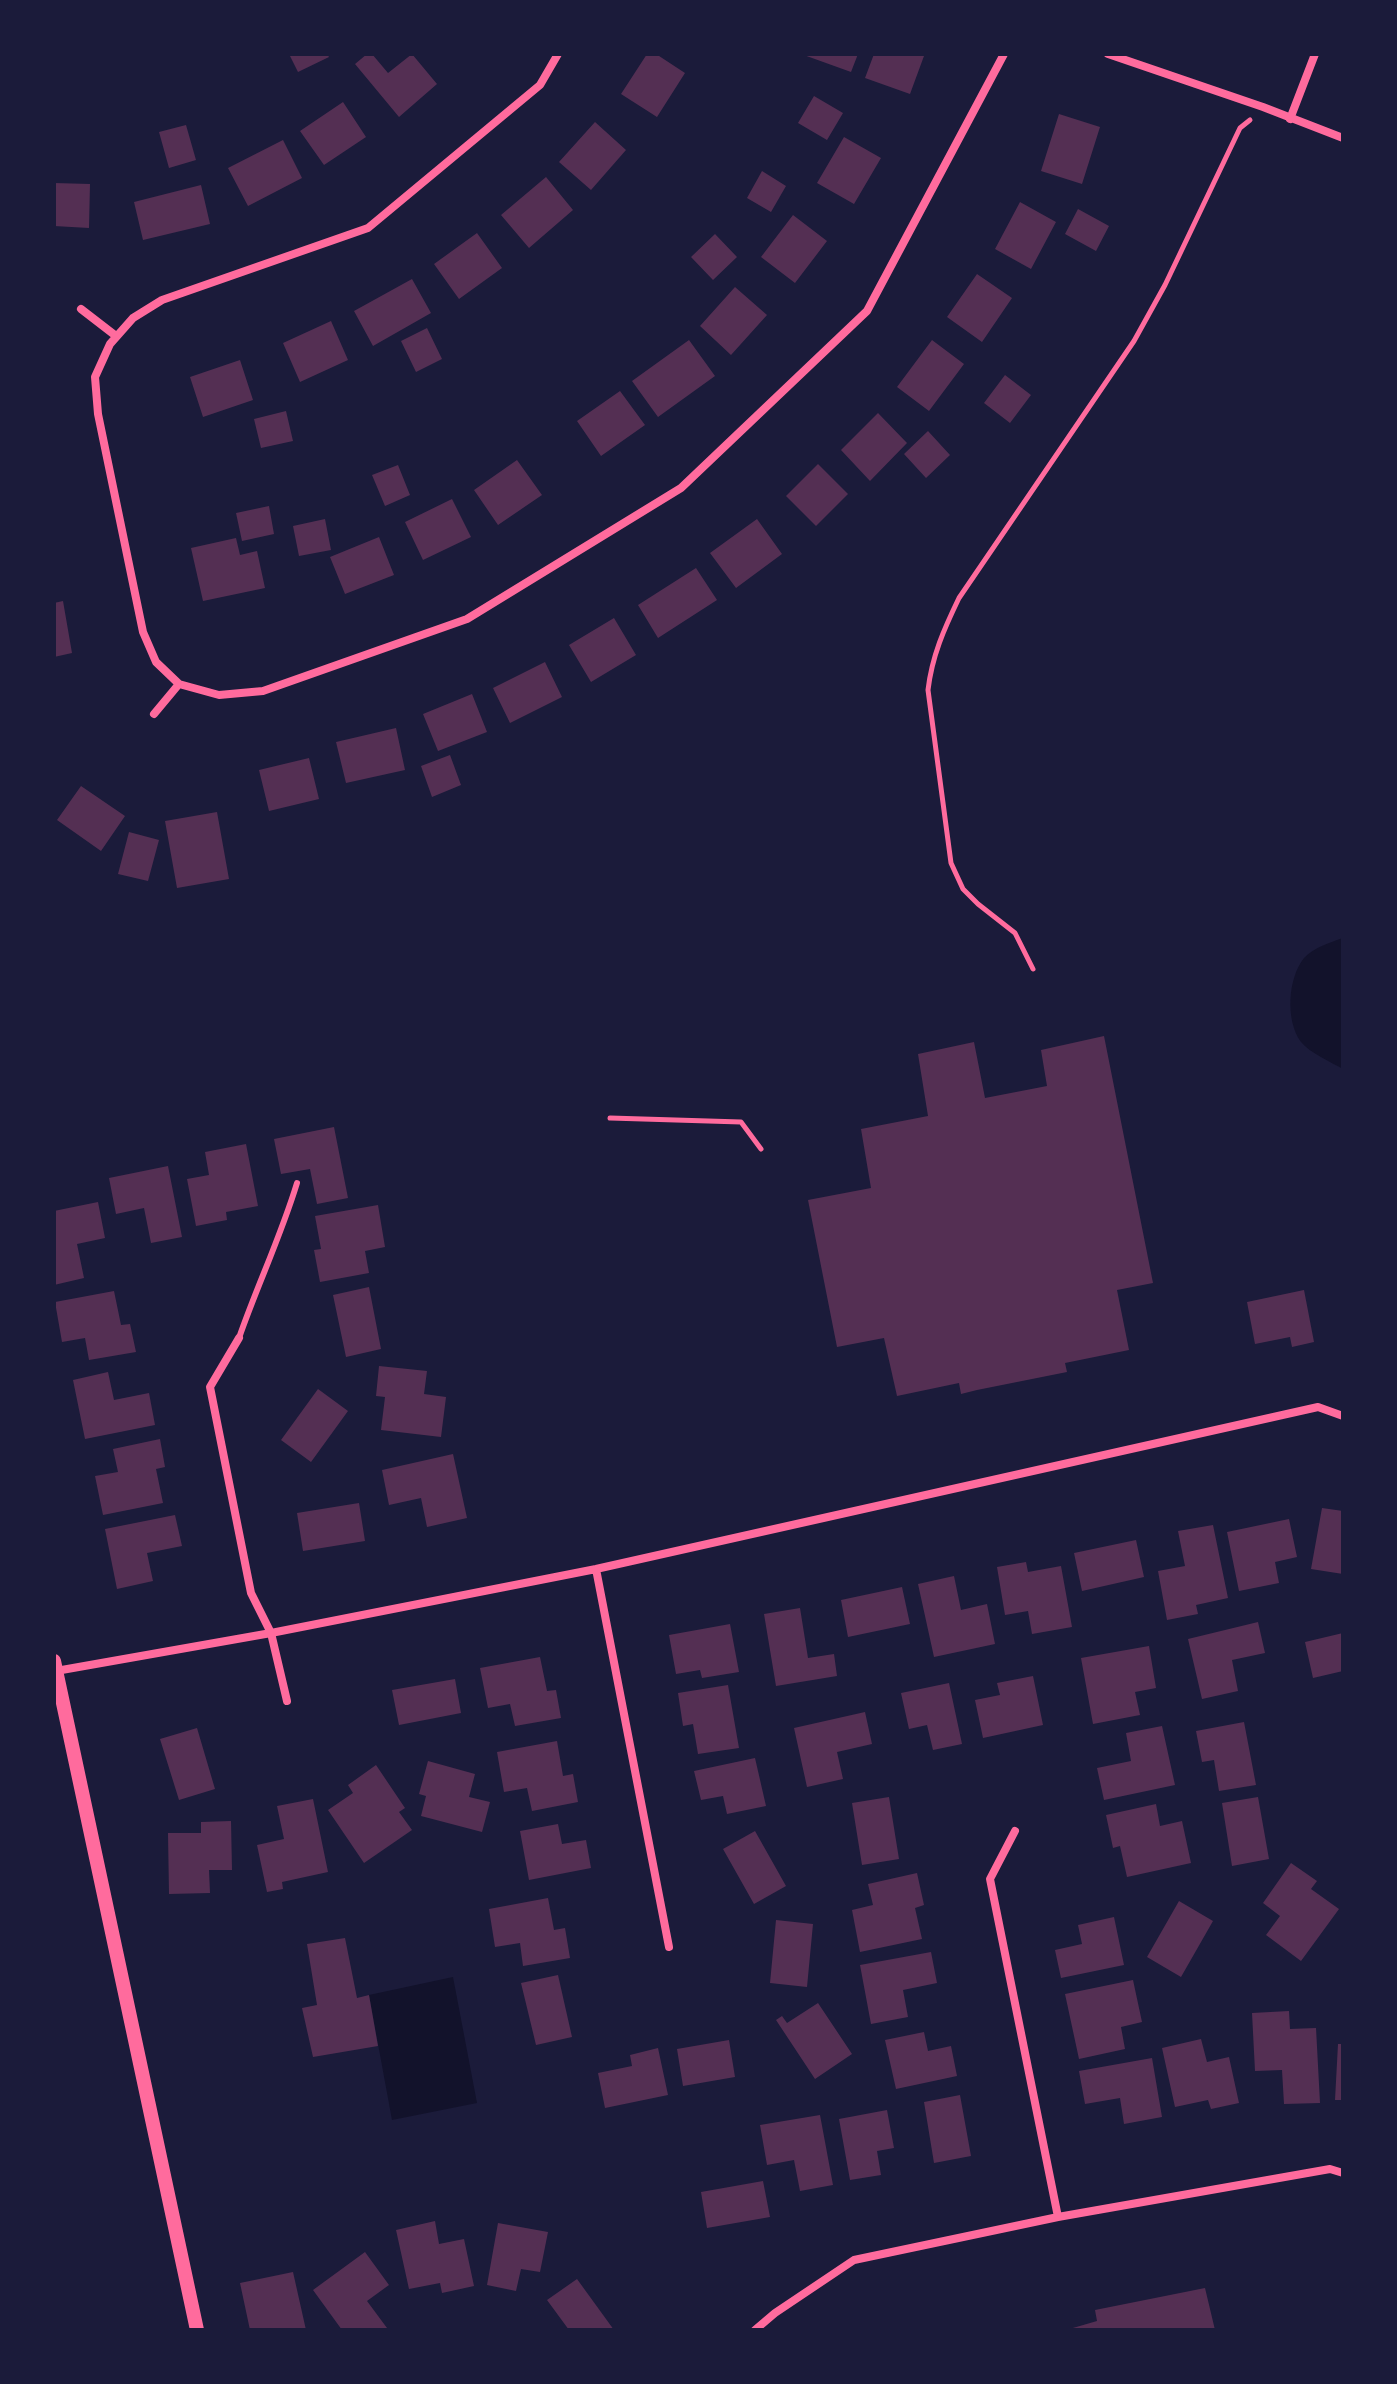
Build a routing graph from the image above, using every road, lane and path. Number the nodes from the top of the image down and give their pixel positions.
1 (558, 54) edge
2 (1004, 54) edge
3 (1108, 54) edge
4 (1315, 54) edge
5 (1263, 107) junction
6 (1290, 119) junction
7 (1343, 138) edge
8 (81, 309) dead end
9 (116, 336) junction
10 (179, 684) junction
11 (154, 714) dead end
12 (1033, 969) dead end
13 (610, 1118) dead end
14 (761, 1149) dead end
15 (297, 1183) dead end
16 (239, 1338) joint
17 (1343, 1416) edge
18 (596, 1569) junction
19 (271, 1633) junction
20 (55, 1666) edge
21 (287, 1701) dead end
22 (1015, 1831) dead end
23 (669, 1947) dead end
24 (1343, 2173) edge
25 (1058, 2217) junction
26 (197, 2330) edge
27 (755, 2330) edge

1 - 9 street
2 - 10 street
3 - 5 street
4 - 6 street
5 - 6 street
5 - 12 path
6 - 7 street
8 - 9 street
9 - 10 street
10 - 11 street
13 - 14 path
15 - 16 lane
16 - 19 street
17 - 18 street
18 - 19 street
18 - 23 street
19 - 20 street
19 - 21 street
20 - 26 street
22 - 25 street
24 - 25 street
25 - 27 street

